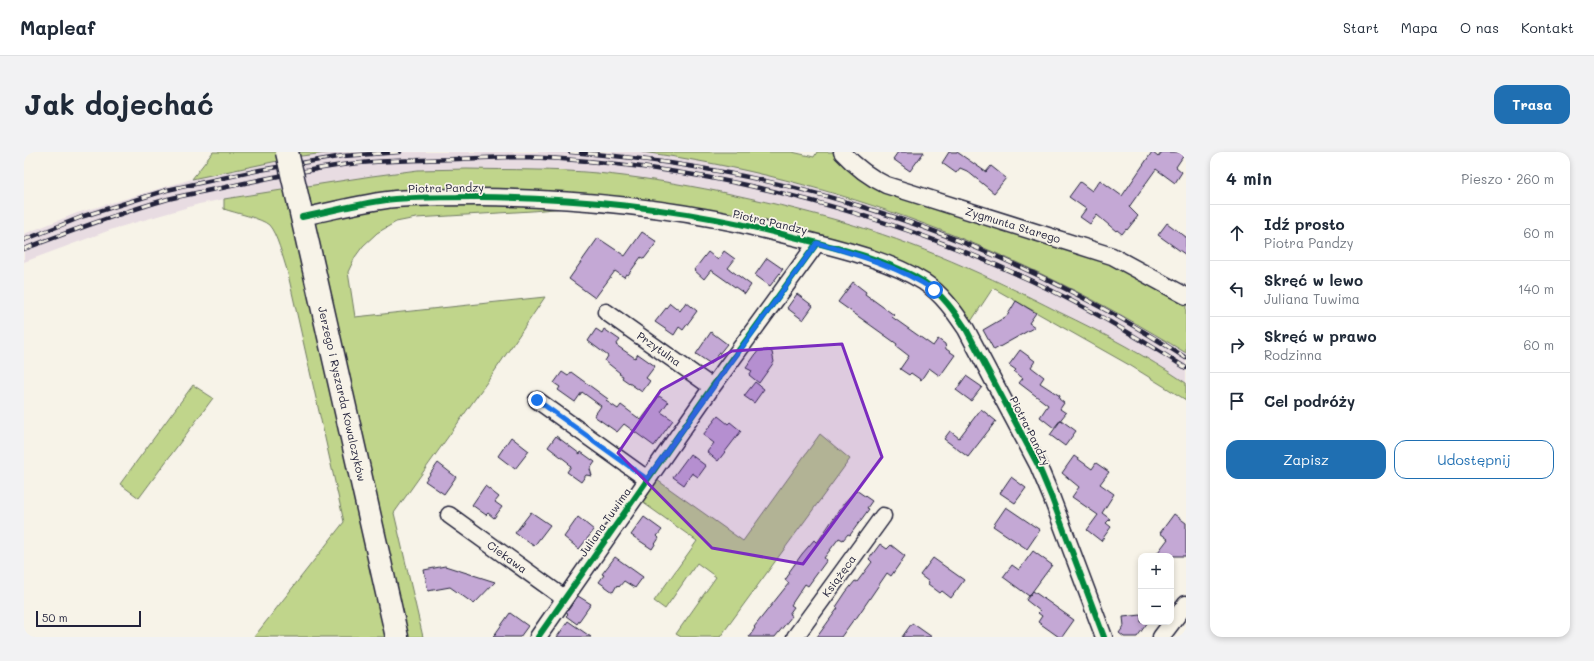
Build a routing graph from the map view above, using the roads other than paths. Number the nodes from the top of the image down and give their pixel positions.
1 (287, 152) edge
2 (845, 153) edge
3 (301, 211) junction
4 (817, 243) junction
5 (1186, 296) edge
6 (606, 312) dead end
7 (712, 387) junction
8 (537, 400) dead end
9 (647, 479) junction
10 (449, 515) dead end
11 (883, 516) dead end
12 (564, 598) junction
13 (1186, 604) edge
14 (397, 637) edge
15 (538, 637) edge
16 (795, 637) edge
17 (1104, 637) edge
18 (1161, 637) edge

1 - 3 main road, Jerzego i Ryszarda Kowalczyków, bridge
2 - 5 street, Zygmunta Starego
3 - 4 street, Piotra Pandzy
3 - 14 main road, Jerzego i Ryszarda Kowalczyków
4 - 7 street, Juliana Tuwima
4 - 17 street, Piotra Pandzy
6 - 7 street, Przytulna
7 - 9 street, Juliana Tuwima
8 - 9 street
9 - 12 street, Juliana Tuwima
10 - 12 street, Ciekawa
11 - 16 street, Książęca
12 - 15 street, Juliana Tuwima
13 - 18 street

